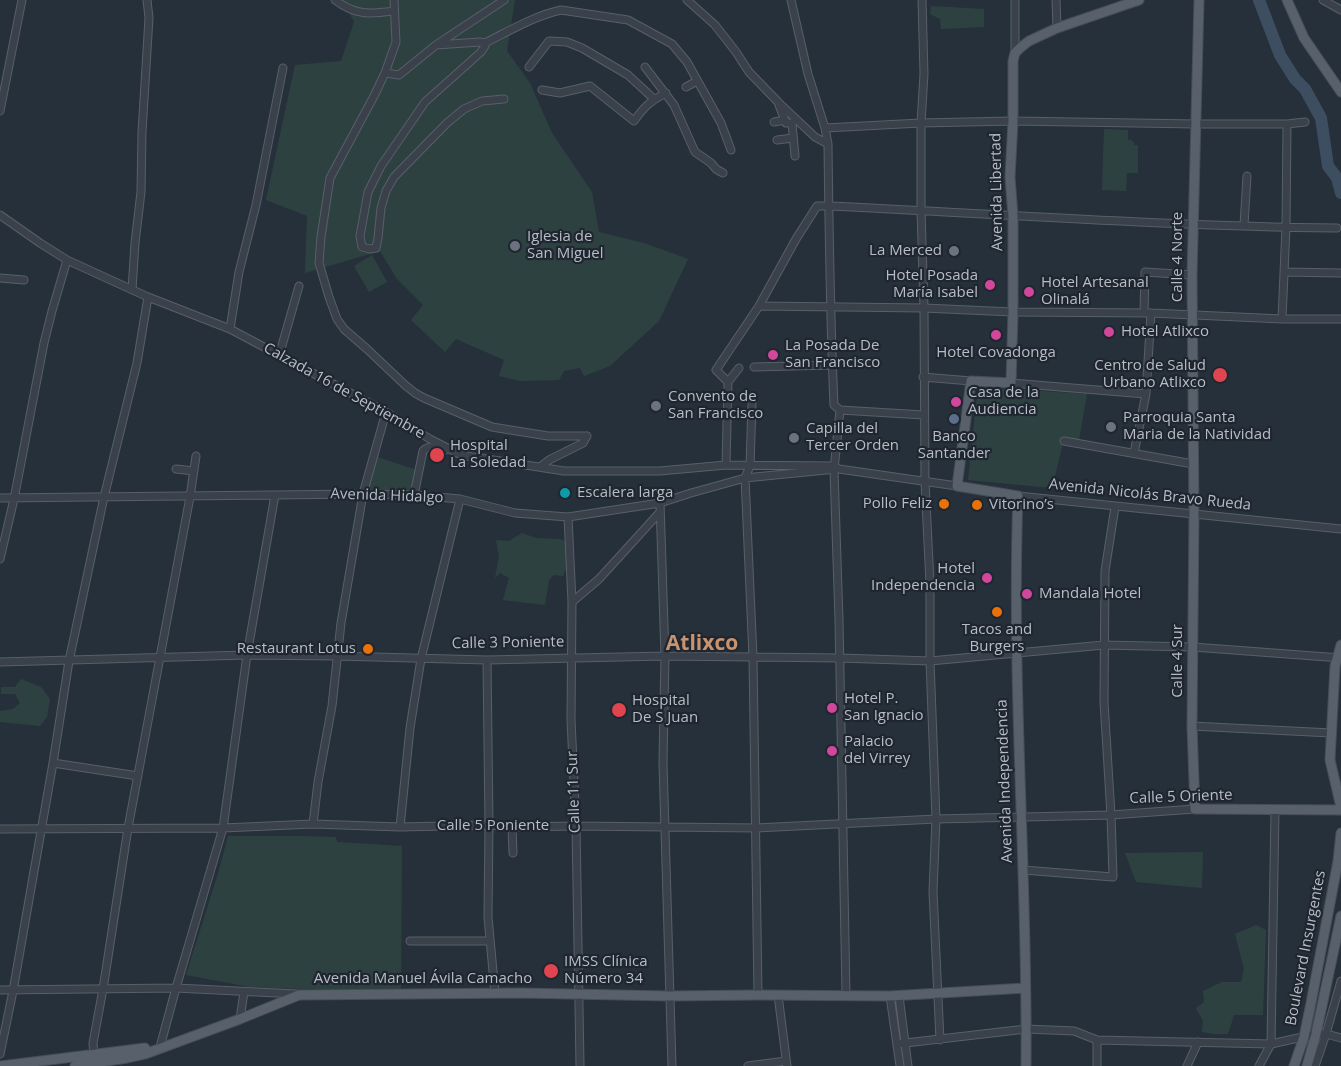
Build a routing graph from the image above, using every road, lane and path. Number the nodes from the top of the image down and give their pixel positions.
1 (22, 0) edge
2 (147, 0) edge
3 (335, 0) edge
4 (393, 0) edge
5 (504, 0) edge
6 (687, 0) edge
7 (790, 0) edge
8 (922, 0) edge
9 (1015, 0) edge
10 (1056, 0) edge
11 (1140, 0) edge
12 (1199, 0) edge
13 (1287, 0) edge
14 (1323, 0) edge
15 (493, 3) edge
16 (1341, 10) edge
17 (394, 11) junction
18 (1057, 28) junction
19 (484, 43) junction
20 (436, 45) junction
21 (1015, 53) junction
22 (530, 67) dead end
23 (645, 67) dead end
24 (283, 68) dead end
25 (3, 71) edge
26 (385, 73) junction
27 (697, 81) junction
28 (1339, 86) edge
29 (686, 87) dead end
30 (542, 90) dead end
31 (666, 93) junction
32 (504, 99) dead end
33 (654, 99) junction
34 (778, 103) junction
35 (0, 111) edge
36 (785, 120) junction
37 (1013, 121) junction
38 (1305, 122) dead end
39 (774, 123) dead end
40 (921, 123) junction
41 (1196, 124) junction
42 (1287, 124) junction
43 (825, 128) junction
44 (793, 138) junction
45 (777, 140) dead end
46 (828, 144) junction
47 (732, 150) dead end
48 (795, 156) dead end
49 (723, 173) dead end
50 (1246, 176) dead end
51 (829, 206) junction
52 (921, 210) junction
53 (0, 215) edge
54 (1013, 216) junction
55 (1193, 223) junction
56 (1244, 225) junction
57 (1286, 227) junction
58 (1338, 228) dead end
59 (67, 260) junction
60 (1284, 272) junction
61 (1341, 273) edge
62 (1192, 275) junction
63 (0, 278) edge
64 (24, 280) dead end
65 (299, 286) dead end
66 (132, 290) junction
67 (148, 297) junction
68 (759, 306) junction
69 (830, 307) junction
70 (924, 308) junction
71 (1013, 312) junction
72 (1148, 313) junction
73 (1193, 315) junction
74 (1282, 319) junction
75 (1341, 319) edge
76 (230, 329) junction
77 (279, 356) junction
78 (832, 364) junction
79 (754, 367) dead end
80 (739, 368) dead end
81 (923, 377) junction
82 (971, 381) junction
83 (728, 382) junction
84 (1011, 383) junction
85 (1146, 394) junction
86 (752, 403) dead end
87 (840, 410) junction
88 (386, 412) junction
89 (924, 415) junction
90 (1064, 441) dead end
91 (1134, 453) junction
92 (461, 455) junction
93 (196, 456) dead end
94 (1193, 464) junction
95 (726, 465) junction
96 (750, 466) junction
97 (540, 467) junction
98 (836, 468) junction
99 (176, 469) dead end
100 (194, 471) junction
101 (745, 478) junction
102 (925, 482) junction
103 (957, 486) junction
104 (363, 494) junction
105 (275, 495) junction
106 (414, 495) junction
107 (1018, 496) junction
108 (104, 497) junction
109 (190, 497) junction
110 (0, 498) edge
111 (14, 499) junction
112 (460, 499) junction
113 (660, 503) junction
114 (1115, 507) junction
115 (660, 512) junction
116 (1194, 514) junction
117 (568, 517) junction
118 (1341, 529) edge
119 (0, 559) edge
120 (572, 602) junction
121 (1104, 645) junction
122 (1341, 645) edge
123 (1193, 647) junction
124 (1016, 652) junction
125 (247, 655) junction
126 (337, 656) junction
127 (665, 656) junction
128 (572, 657) junction
129 (753, 657) junction
130 (1339, 657) edge
131 (159, 658) junction
132 (840, 658) junction
133 (421, 659) junction
134 (486, 660) junction
135 (69, 661) junction
136 (930, 661) junction
137 (0, 662) edge
138 (1192, 726) junction
139 (1331, 733) junction
140 (53, 763) junction
141 (138, 776) junction
142 (1195, 809) junction
143 (1341, 809) edge
144 (1275, 811) junction
145 (1111, 815) junction
146 (1022, 817) junction
147 (936, 819) junction
148 (842, 823) junction
149 (313, 824) junction
150 (489, 825) junction
151 (576, 826) junction
152 (666, 826) junction
153 (512, 827) junction
154 (128, 828) junction
155 (223, 828) junction
156 (400, 828) junction
157 (756, 828) junction
158 (0, 829) edge
159 (42, 829) junction
160 (1341, 833) edge
161 (513, 853) dead end
162 (1023, 870) junction
163 (1341, 916) edge
164 (410, 941) dead end
165 (490, 941) junction
166 (1341, 981) edge
167 (176, 988) junction
168 (1025, 988) junction
169 (103, 989) junction
170 (0, 990) edge
171 (13, 991) junction
172 (244, 992) junction
173 (495, 993) junction
174 (579, 994) junction
175 (938, 994) junction
176 (299, 995) junction
177 (758, 995) junction
178 (778, 995) junction
179 (846, 995) junction
180 (669, 996) junction
181 (894, 996) junction
182 (240, 1019) junction
183 (1026, 1029) junction
184 (1321, 1034) junction
185 (1304, 1037) junction
186 (1341, 1038) edge
187 (940, 1040) junction
188 (1097, 1040) junction
189 (1198, 1042) junction
190 (901, 1043) junction
191 (1271, 1044) junction
192 (162, 1046) junction
193 (0, 1054) edge
194 (94, 1059) junction
195 (113, 1060) edge
196 (787, 1063) edge
197 (2, 1066) edge
198 (75, 1066) edge
199 (580, 1066) edge
200 (672, 1066) edge
201 (748, 1066) edge
202 (900, 1066) edge
203 (908, 1066) edge
204 (1026, 1066) edge
205 (1097, 1066) edge
206 (1187, 1066) edge
207 (1259, 1066) edge
208 (1294, 1066) edge
209 (1307, 1066) edge
210 (1315, 1066) edge

1 - 25 street
2 - 66 street
3 - 17 street
4 - 17 street
5 - 15 street
6 - 34 street
7 - 43 street
8 - 40 street
9 - 21 street, Avenida Libertad
10 - 18 street
11 - 18 main road
12 - 41 main road, Calle 4 Norte
13 - 28 main road
14 - 16 street
15 - 20 street
17 - 26 street
18 - 21 main road
19 - 20 street
19 - 27 street
19 - 32 street
20 - 26 street
21 - 37 main road, Avenida Libertad
22 - 33 street
23 - 31 street
24 - 76 street
25 - 35 street
26 - 97 street
27 - 29 street
27 - 47 street
30 - 33 street
31 - 33 street
31 - 49 street
34 - 36 street
34 - 46 street
36 - 39 street
36 - 44 street
37 - 40 street
37 - 41 street
37 - 54 main road, Avenida Libertad
38 - 42 street
40 - 43 street
40 - 52 street
41 - 42 street
41 - 55 main road, Calle 4 Norte
42 - 57 street
43 - 46 street
44 - 45 street
44 - 48 street
46 - 51 street
50 - 56 street
51 - 52 street
51 - 68 street
51 - 69 street
52 - 54 street
52 - 70 street
53 - 59 street, Calzada 16 de Septiembre
54 - 55 street
54 - 71 main road, Avenida Libertad
55 - 56 street
55 - 62 main road, Calle 4 Norte
56 - 57 street
57 - 58 street
57 - 60 street
59 - 66 street, Calzada 16 de Septiembre
59 - 111 street
60 - 61 street
60 - 74 street
62 - 72 street
62 - 73 main road, Calle 4 Norte
63 - 64 street
65 - 77 street
66 - 67 street, Calzada 16 de Septiembre
67 - 76 street, Calzada 16 de Septiembre
67 - 108 street
68 - 69 street
68 - 83 street
69 - 70 street
69 - 78 street
70 - 71 street
70 - 81 street
71 - 72 street
71 - 84 main road, Avenida Libertad
72 - 73 street
72 - 85 street
73 - 74 street
73 - 94 main road, Calle 4 Norte
74 - 75 street
76 - 77 street, Calzada 16 de Septiembre
77 - 88 street, Calzada 16 de Septiembre
78 - 79 street
78 - 87 street
80 - 83 street
81 - 82 street
81 - 89 street
82 - 84 main road
82 - 103 main road
83 - 95 street
84 - 85 street
85 - 91 street
86 - 96 street
87 - 89 street
87 - 98 street
88 - 92 street, Calzada 16 de Septiembre
88 - 104 street
89 - 102 street
90 - 91 street
91 - 94 street
92 - 97 street, Calzada 16 de Septiembre
92 - 106 street
93 - 100 street
94 - 116 main road, Calle 4 Norte
95 - 96 street, Calzada 16 de Septiembre
95 - 97 street, Calzada 16 de Septiembre
96 - 98 street, Avenida Hidalgo
96 - 101 street
98 - 101 street, Avenida Hidalgo
98 - 102 street, Avenida Hidalgo
98 - 132 street
99 - 100 street
100 - 109 street
101 - 113 street, Avenida Hidalgo
101 - 129 street
102 - 103 street, Avenida Hidalgo
102 - 136 street
103 - 107 main road, Avenida Nicolás Bravo Rueda
104 - 105 street, Avenida Hidalgo
104 - 106 street, Avenida Hidalgo
104 - 126 street
105 - 109 street, Avenida Hidalgo
105 - 125 street
106 - 112 street, Avenida Hidalgo
107 - 114 street, Avenida Nicolás Bravo Rueda
107 - 124 main road, Avenida Independencia
108 - 109 street, Avenida Hidalgo
108 - 111 street, Avenida Hidalgo
108 - 135 street
109 - 131 street
110 - 111 street, Avenida Hidalgo
111 - 119 street
112 - 117 street, Avenida Hidalgo
112 - 133 street
113 - 115 street
113 - 117 street, Avenida Hidalgo
114 - 116 street, Avenida Nicolás Bravo Rueda
114 - 121 street
115 - 120 street
115 - 127 street
116 - 118 street, Avenida Nicolás Bravo Rueda
116 - 123 main road, Calle 4 Sur
117 - 120 street, Calle 11 Sur
120 - 128 street, Calle 11 Sur
121 - 123 street, Calle 3 Poniente
121 - 124 street, Calle 3 Poniente
121 - 145 street
122 - 130 main road
123 - 130 street, Calle 3 Poniente
123 - 138 main road, Calle 4 Sur
124 - 136 street, Calle 3 Poniente
124 - 146 main road, Avenida Independencia
125 - 126 street, Calle 3 Poniente
125 - 131 street, Calle 3 Poniente
125 - 155 street
126 - 133 street, Calle 3 Poniente
126 - 149 street
127 - 128 street, Calle 3 Poniente
127 - 129 street, Calle 3 Poniente
127 - 152 street
128 - 134 street, Calle 3 Poniente
128 - 151 street, Calle 11 Sur
129 - 132 street, Calle 3 Poniente
129 - 157 street
130 - 139 main road
131 - 135 street, Calle 3 Poniente
131 - 141 street
132 - 136 street, Calle 3 Poniente
132 - 148 street
133 - 134 street, Calle 3 Poniente
133 - 156 street
134 - 150 street
135 - 137 street, Calle 3 Poniente
135 - 140 street
136 - 147 street
138 - 139 street
138 - 142 main road, Calle 4 Sur
139 - 143 main road
140 - 141 street
140 - 159 street
141 - 154 street
142 - 144 main road, Calle 5 Oriente
142 - 145 street, Calle 5 Oriente
143 - 144 main road, Calle 5 Oriente
144 - 191 street
145 - 146 street, Calle 5 Oriente
145 - 162 street
146 - 147 street, Calle 5 Poniente
146 - 162 main road, Avenida Independencia
147 - 148 street, Calle 5 Poniente
147 - 175 street
148 - 157 street, Calle 5 Poniente
148 - 179 street
149 - 155 street, Calle 5 Poniente
149 - 156 street, Calle 5 Poniente
150 - 153 street, Calle 5 Poniente
150 - 156 street, Calle 5 Poniente
150 - 165 street
151 - 152 street, Calle 5 Poniente
151 - 153 street, Calle 5 Poniente
151 - 174 street, Calle 11 Sur
152 - 157 street, Calle 5 Poniente
152 - 180 street
153 - 161 street
154 - 155 street, Calle 5 Poniente
154 - 159 street, Calle 5 Poniente
154 - 169 street
155 - 167 street
157 - 177 street
158 - 159 street, Calle 5 Poniente
159 - 171 street
160 - 185 main road, Boulevard Insurgentes
162 - 168 main road, Avenida Independencia
163 - 184 main road, Boulevard Insurgentes
164 - 165 street
165 - 173 street
166 - 184 street, Boulevard Insurgentes
167 - 169 street, Avenida Manuel Ávila Camacho
167 - 172 street, Avenida Manuel Ávila Camacho
167 - 192 street
168 - 175 main road, Avenida Manuel Ávila Camacho
168 - 183 main road, Avenida Independencia
169 - 171 street, Avenida Manuel Ávila Camacho
169 - 194 street
170 - 171 street, Avenida Manuel Ávila Camacho
171 - 193 street
172 - 176 street, Avenida Manuel Ávila Camacho
172 - 182 street
173 - 174 main road, Avenida Manuel Ávila Camacho
173 - 176 main road, Avenida Manuel Ávila Camacho
174 - 180 main road, Avenida Manuel Ávila Camacho
174 - 199 street, Calle 11 Sur
175 - 181 main road, Avenida Manuel Ávila Camacho
175 - 187 street
176 - 182 main road
177 - 178 main road, Avenida Manuel Ávila Camacho
177 - 180 main road, Avenida Manuel Ávila Camacho
178 - 179 main road, Avenida Manuel Ávila Camacho
178 - 196 street
179 - 181 main road, Avenida Manuel Ávila Camacho
180 - 200 street
181 - 190 street
182 - 192 main road
183 - 187 street
183 - 188 street
183 - 204 main road, Avenida Independencia
184 - 185 street
184 - 186 street
184 - 209 main road, Boulevard Insurgentes
184 - 210 street, Boulevard Insurgentes
185 - 191 street
185 - 208 main road, Boulevard Insurgentes
187 - 190 street
188 - 189 street
188 - 205 street
189 - 191 street
189 - 206 street
190 - 202 street
190 - 203 street
191 - 207 street
192 - 195 main road
194 - 195 main road
194 - 197 main road
194 - 198 main road
196 - 201 street

